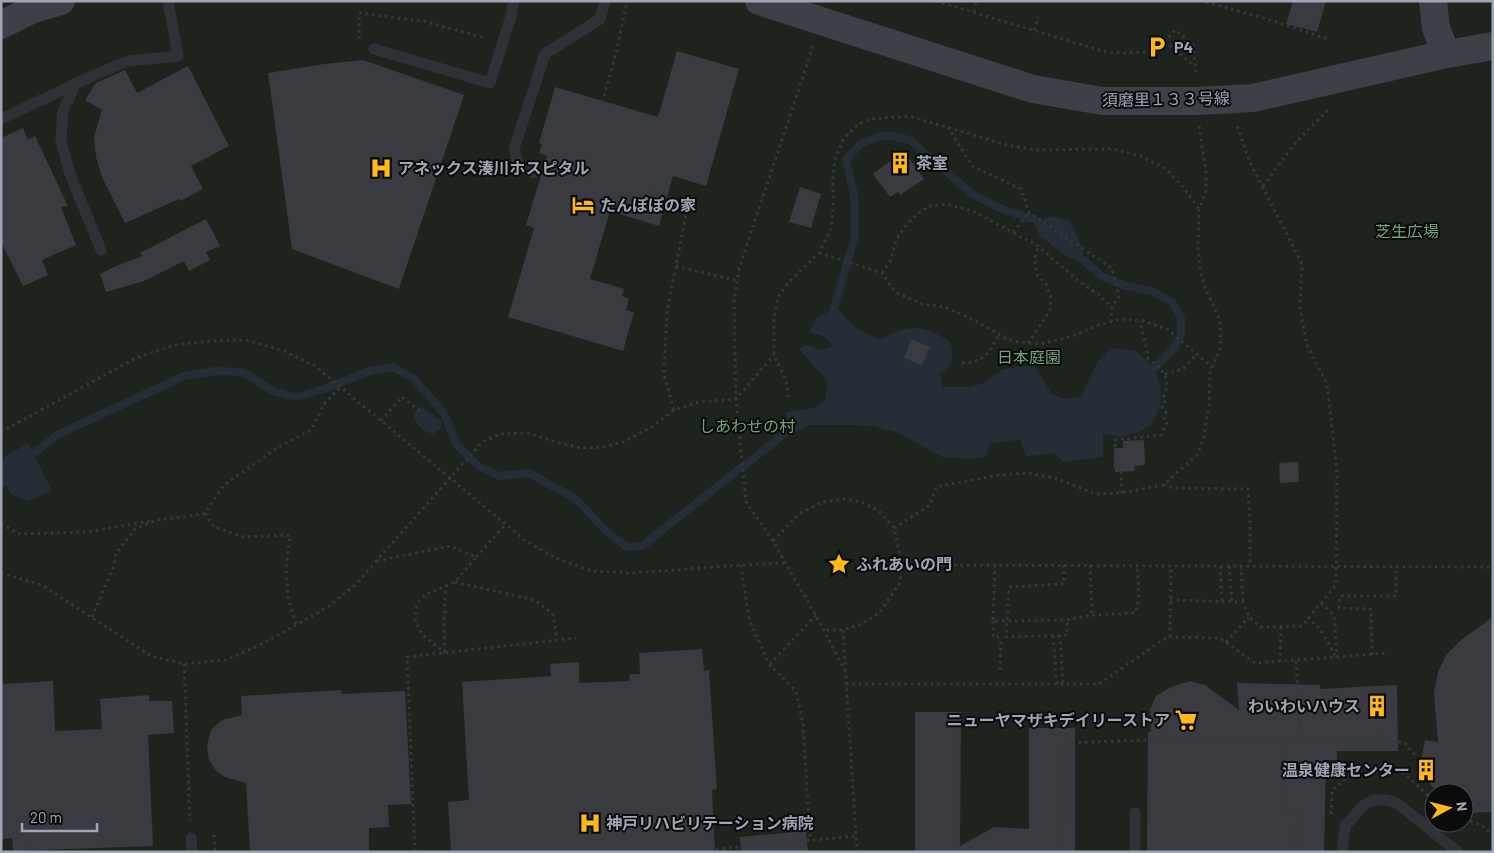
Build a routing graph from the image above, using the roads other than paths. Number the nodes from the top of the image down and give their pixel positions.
1 (61, 1) edge
2 (168, 1) edge
3 (513, 1) edge
4 (605, 1) edge
5 (758, 1) edge
6 (1433, 1) edge
7 (1, 25) edge
8 (1493, 46) edge
9 (374, 49) dead end
10 (1446, 54) junction
11 (76, 83) junction
12 (1, 119) edge
13 (534, 173) dead end
14 (101, 250) dead end
15 (1135, 813) dead end
16 (191, 838) road end
17 (192, 852) edge
18 (1135, 852) edge
19 (1342, 852) edge
20 (1458, 852) edge

1 - 7 street
2 - 11 lane
3 - 9 lane
4 - 13 lane
5 - 10 street, 須磨里１３３号線
6 - 10 street
8 - 10 street, 須磨里１３３号線
11 - 12 lane
11 - 14 lane
15 - 18 lane
16 - 17 lane
19 - 20 lane

